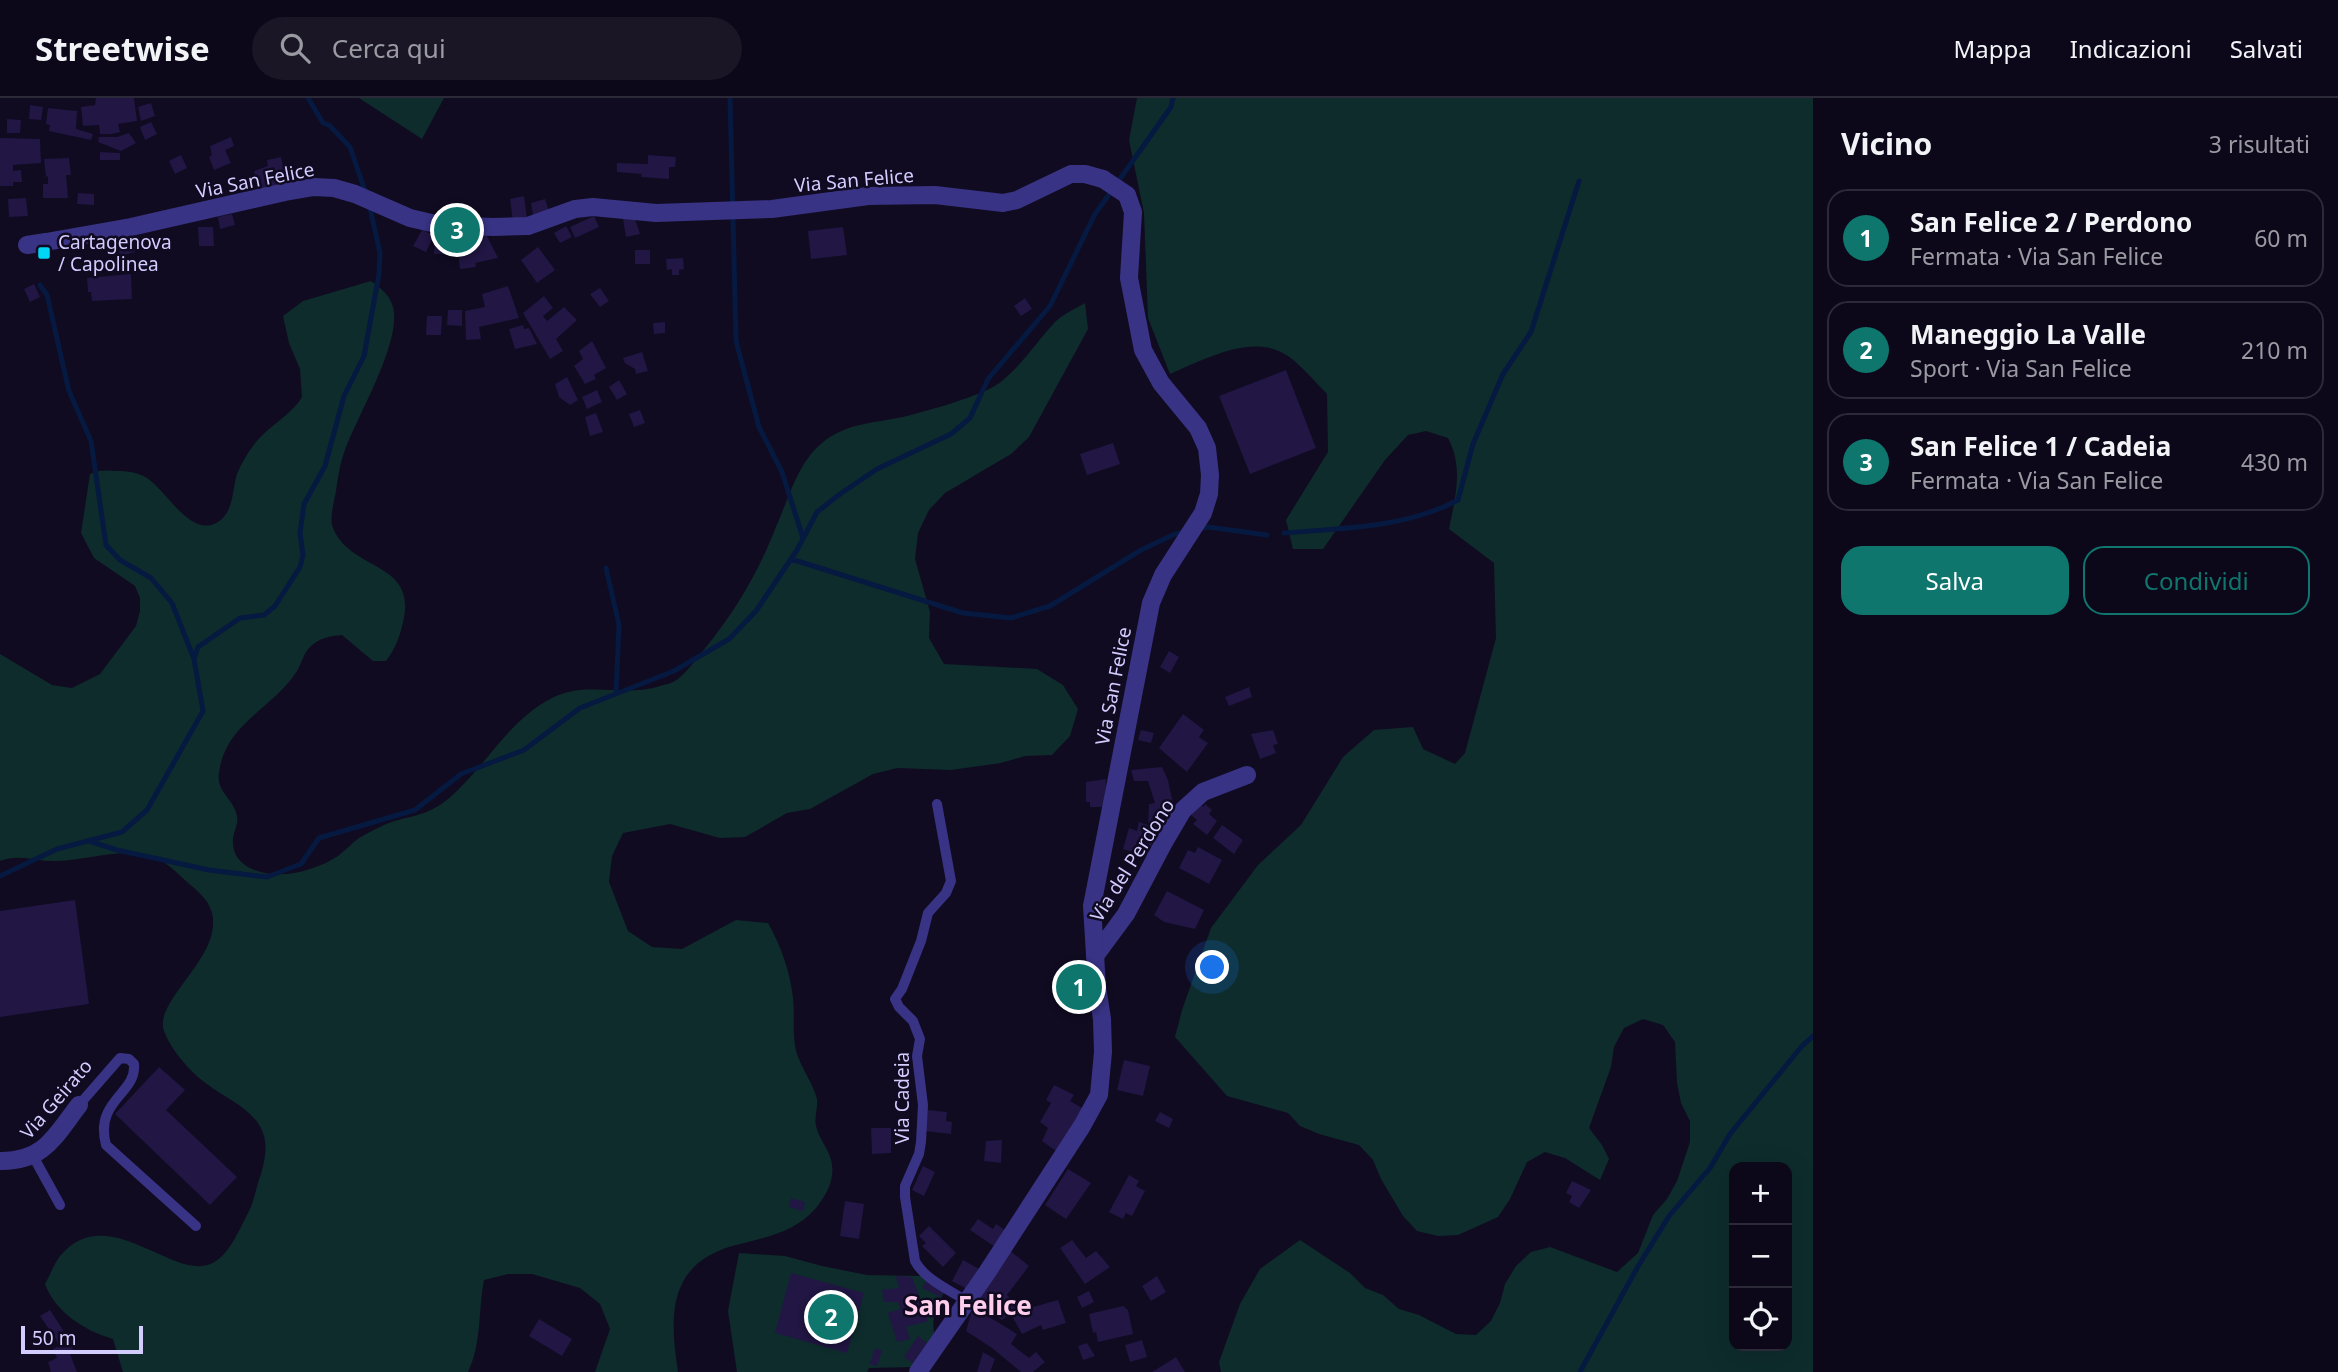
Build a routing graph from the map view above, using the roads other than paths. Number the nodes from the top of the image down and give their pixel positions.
1 (27, 245) dead end
2 (1247, 775) dead end
3 (937, 803) dead end
4 (1095, 956) junction
5 (79, 1105) joint
6 (33, 1156) junction
7 (0, 1161) edge
8 (60, 1205) dead end
9 (196, 1226) dead end
10 (968, 1301) junction
11 (919, 1372) edge

1 - 4 street, Via San Felice
2 - 4 street, Via del Perdono
3 - 10 lane, Via Cadeia
4 - 10 street, Via San Felice
5 - 6 street, Via Geirato
5 - 9 lane, Via Geirato
6 - 7 street, Via Geirato
6 - 8 lane
10 - 11 street, Via San Felice

